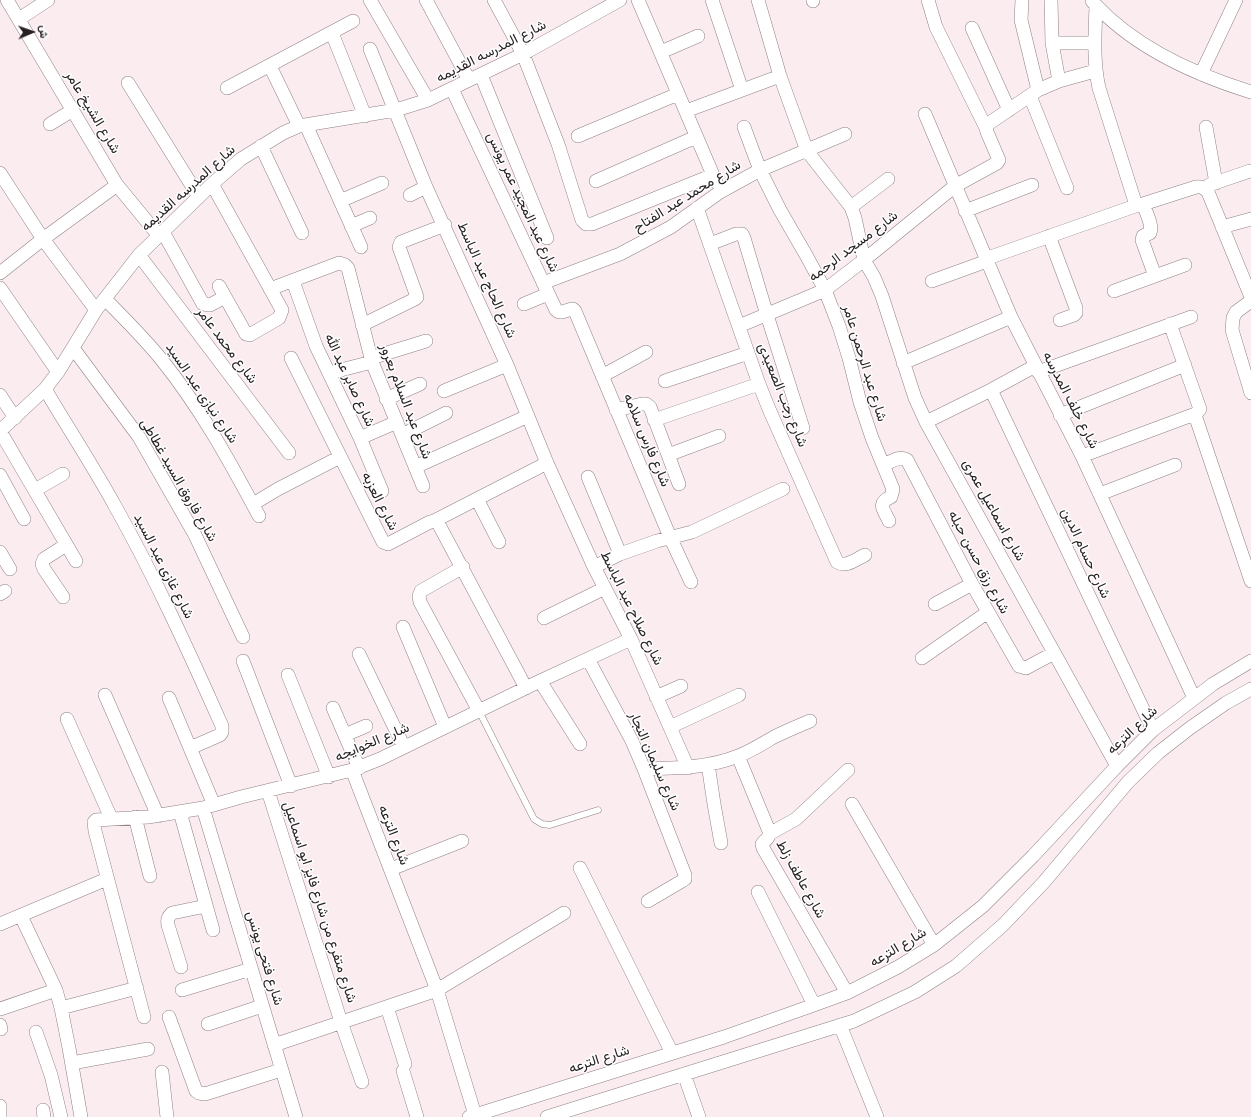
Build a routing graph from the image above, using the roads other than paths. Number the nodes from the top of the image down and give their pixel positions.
1 (7, 0) edge
2 (48, 0) edge
3 (370, 0) edge
4 (426, 0) edge
5 (494, 0) edge
6 (620, 0) edge
7 (638, 0) edge
8 (712, 0) edge
9 (758, 0) edge
10 (928, 0) edge
11 (1022, 0) edge
12 (1051, 0) edge
13 (1236, 0) edge
14 (1093, 3) edge
15 (19, 19) junction
16 (353, 21) dead end
17 (972, 28) dead end
18 (332, 33) junction
19 (698, 36) dead end
20 (1095, 42) junction
21 (1052, 43) junction
22 (370, 49) dead end
23 (661, 52) junction
24 (523, 54) junction
25 (270, 66) junction
26 (1095, 71) junction
27 (1201, 74) junction
28 (780, 76) junction
29 (475, 78) junction
30 (1059, 81) junction
31 (128, 83) dead end
32 (227, 88) dead end
33 (452, 89) junction
34 (742, 90) junction
35 (1251, 92) edge
36 (1034, 93) junction
37 (678, 94) junction
38 (428, 100) junction
39 (73, 110) junction
40 (396, 110) junction
41 (1009, 110) junction
42 (686, 111) junction
43 (925, 114) dead end
44 (365, 116) junction
45 (50, 124) dead end
46 (302, 126) junction
47 (1206, 126) dead end
48 (744, 127) dead end
49 (986, 128) junction
50 (845, 134) dead end
51 (578, 136) dead end
52 (696, 137) junction
53 (261, 146) junction
54 (807, 151) junction
55 (760, 170) junction
56 (1250, 171) edge
57 (0, 173) edge
58 (713, 175) junction
59 (888, 179) dead end
60 (596, 181) dead end
61 (382, 183) dead end
62 (1216, 183) junction
63 (212, 184) junction
64 (117, 185) junction
65 (1032, 185) dead end
66 (955, 186) junction
67 (426, 187) junction
68 (1203, 187) junction
69 (1067, 188) dead end
70 (720, 192) junction
71 (410, 195) dead end
72 (199, 197) junction
73 (340, 201) junction
74 (1141, 204) junction
75 (851, 206) junction
76 (697, 208) junction
77 (965, 211) junction
78 (370, 218) dead end
79 (1251, 219) edge
80 (445, 225) junction
81 (351, 226) junction
82 (1222, 228) junction
83 (302, 232) dead end
84 (161, 234) junction
85 (1048, 236) junction
86 (547, 238) dead end
87 (43, 239) junction
88 (710, 244) junction
89 (361, 247) dead end
90 (139, 255) junction
91 (864, 260) junction
92 (986, 260) junction
93 (1185, 265) dead end
94 (0, 273) edge
95 (1155, 276) junction
96 (293, 281) junction
97 (932, 281) dead end
98 (0, 288) edge
99 (546, 288) junction
100 (270, 289) junction
101 (824, 290) junction
102 (1114, 292) dead end
103 (1251, 297) edge
104 (106, 299) junction
105 (1251, 301) edge
106 (524, 304) dead end
107 (96, 310) junction
108 (575, 311) joint
109 (767, 315) junction
110 (1011, 316) junction
111 (1191, 317) dead end
112 (1060, 320) dead end
113 (1170, 324) junction
114 (362, 325) junction
115 (739, 326) junction
116 (426, 342) dead end
117 (73, 348) junction
118 (646, 352) dead end
119 (748, 353) junction
120 (291, 358) dead end
121 (371, 360) junction
122 (903, 364) junction
123 (507, 365) junction
124 (1184, 365) junction
125 (1037, 369) junction
126 (58, 372) junction
127 (329, 373) junction
128 (602, 376) junction
129 (665, 381) dead end
130 (420, 384) dead end
131 (759, 384) junction
132 (45, 390) junction
133 (991, 390) junction
134 (444, 391) dead end
135 (1251, 393) edge
136 (0, 395) edge
137 (386, 399) junction
138 (616, 410) junction
139 (446, 413) dead end
140 (1195, 414) junction
141 (1060, 415) junction
142 (528, 416) junction
143 (15, 418) junction
144 (654, 420) junction
145 (397, 422) junction
146 (926, 422) junction
147 (803, 428) dead end
148 (0, 431) edge
149 (402, 435) junction
150 (719, 436) dead end
151 (360, 438) junction
152 (289, 454) dead end
153 (668, 455) junction
154 (1082, 456) junction
155 (340, 457) junction
156 (547, 463) junction
157 (883, 465) junction
158 (1175, 465) dead end
159 (415, 466) junction
160 (63, 474) dead end
161 (0, 475) edge
162 (588, 476) dead end
163 (679, 484) dead end
164 (423, 486) dead end
165 (35, 490) junction
166 (783, 490) dead end
167 (382, 491) dead end
168 (1100, 494) junction
169 (477, 499) junction
170 (24, 519) dead end
171 (434, 521) junction
172 (889, 521) dead end
173 (670, 537) junction
174 (499, 542) dead end
175 (66, 545) junction
176 (0, 552) edge
177 (620, 554) junction
178 (865, 555) dead end
179 (76, 561) dead end
180 (594, 566) junction
181 (463, 567) junction
182 (10, 568) dead end
183 (1251, 581) edge
184 (691, 582) dead end
185 (972, 584) junction
186 (605, 588) junction
187 (63, 597) dead end
188 (934, 604) dead end
189 (988, 612) junction
190 (544, 618) dead end
191 (403, 627) dead end
192 (243, 636) dead end
193 (631, 639) junction
194 (1054, 652) junction
195 (360, 654) dead end
196 (922, 658) dead end
197 (588, 659) junction
198 (244, 661) dead end
199 (1251, 661) edge
200 (288, 675) dead end
201 (540, 681) junction
202 (681, 686) dead end
203 (526, 688) junction
204 (1251, 689) edge
205 (105, 695) dead end
206 (739, 695) dead end
207 (656, 697) junction
208 (169, 698) dead end
209 (1194, 698) junction
210 (333, 708) dead end
211 (479, 710) junction
212 (68, 719) dead end
213 (810, 721) dead end
214 (366, 726) dead end
215 (445, 727) junction
216 (670, 727) junction
217 (1153, 730) junction
218 (345, 736) junction
219 (580, 744) dead end
220 (404, 747) junction
221 (190, 748) junction
222 (738, 756) junction
223 (708, 764) junction
224 (1117, 766) junction
225 (688, 768) junction
226 (356, 769) junction
227 (644, 769) junction
228 (848, 770) dead end
229 (328, 777) junction
230 (291, 786) junction
231 (268, 791) junction
232 (852, 804) dead end
233 (208, 807) junction
234 (598, 810) dead end
235 (180, 812) junction
236 (158, 816) junction
237 (135, 817) junction
238 (111, 818) junction
239 (769, 834) junction
240 (462, 841) dead end
241 (721, 843) dead end
242 (580, 868) dead end
243 (390, 869) junction
244 (150, 876) dead end
245 (108, 879) junction
246 (758, 892) dead end
247 (648, 901) dead end
248 (206, 906) junction
249 (564, 914) dead end
250 (21, 916) junction
251 (0, 924) edge
252 (213, 930) dead end
253 (934, 945) junction
254 (181, 967) dead end
255 (251, 970) junction
256 (136, 988) junction
257 (56, 990) junction
258 (182, 990) dead end
259 (437, 990) junction
260 (847, 993) junction
261 (814, 1005) junction
262 (262, 1006) junction
263 (387, 1007) junction
264 (61, 1008) junction
265 (0, 1009) edge
266 (144, 1017) dead end
267 (169, 1017) dead end
268 (341, 1022) junction
269 (208, 1024) dead end
270 (840, 1025) junction
271 (36, 1032) dead end
272 (274, 1045) junction
273 (148, 1049) dead end
274 (672, 1053) junction
275 (72, 1063) junction
276 (281, 1070) junction
277 (162, 1072) dead end
278 (684, 1074) junction
279 (362, 1082) dead end
280 (0, 1106) edge
281 (472, 1116) edge
282 (553, 1116) edge
283 (0, 1117) edge
284 (61, 1117) edge
285 (81, 1117) edge
286 (167, 1117) edge
287 (296, 1117) edge
288 (417, 1117) edge
289 (699, 1117) edge
290 (877, 1117) edge

1 - 15 street, شارع الشيخ عامر
2 - 15 street
3 - 38 street
4 - 29 street
5 - 24 street
6 - 24 street, شارع المدرسه القديمه
7 - 23 street
8 - 34 street
9 - 28 street
10 - 49 street
11 - 36 street
12 - 21 street
13 - 27 street
14 - 20 street
14 - 27 street
15 - 39 street, شارع الشيخ عامر
16 - 18 street
17 - 41 street
18 - 25 street
18 - 44 street
19 - 23 street
20 - 21 street
20 - 26 street
21 - 30 street
22 - 40 street, شارع الحاج عبد الباسط
23 - 37 street
24 - 29 street, شارع المدرسه القديمه
24 - 58 street, شارع محمد عبد الفتاح
25 - 32 street
25 - 46 street
26 - 30 street
26 - 74 street
27 - 35 street
28 - 34 street
28 - 54 street
29 - 33 street, شارع المدرسه القديمه
29 - 86 street
30 - 36 street
31 - 72 street
33 - 38 street, شارع المدرسه القديمه
33 - 99 street, شارع عبد المجيد عمر يونس
34 - 42 street
36 - 41 street
36 - 69 street
37 - 42 street
37 - 51 street
38 - 40 street, شارع المدرسه القديمه
39 - 45 street
39 - 64 street, شارع الشيخ عامر
40 - 44 street, شارع المدرسه القديمه
40 - 67 street, شارع الحاج عبد الباسط
41 - 49 street
42 - 52 street
43 - 66 street, شارع خلف المدرسه
44 - 46 street, شارع المدرسه القديمه
46 - 53 street, شارع المدرسه القديمه
46 - 73 street
47 - 62 street
48 - 55 street, شارع عبد الرحمن عامر
49 - 66 street, شارع مسجد الرحمه
50 - 54 street, شارع محمد عبد الفتاح
52 - 58 street
52 - 60 street
53 - 63 street, شارع المدرسه القديمه
53 - 83 street
54 - 55 street, شارع محمد عبد الفتاح
54 - 75 street
55 - 70 street, شارع محمد عبد الفتاح
55 - 101 street, شارع عبد الرحمن عامر
56 - 62 street
57 - 87 street
58 - 70 street
59 - 75 street
61 - 73 street
62 - 68 street
63 - 72 street, شارع المدرسه القديمه
63 - 100 street
64 - 84 street, شارع الشيخ عامر
64 - 87 street
65 - 77 street
66 - 77 street, شارع خلف المدرسه
66 - 91 street, شارع مسجد الرحمه
67 - 71 street
67 - 80 street, شارع الحاج عبد الباسط
68 - 74 street
68 - 82 street
70 - 76 street, شارع محمد عبد الفتاح
72 - 84 street, شارع المدرسه القديمه
73 - 81 street
74 - 85 street
74 - 95 street
75 - 91 street, شارع اسماعيل عمرى
76 - 88 street, شارع رجب الصعيدى
76 - 99 street, شارع محمد عبد الفتاح
77 - 92 street, شارع خلف المدرسه
78 - 81 street
79 - 82 street
80 - 114 street
80 - 123 street, شارع الحاج عبد الباسط
81 - 89 street
82 - 103 street
84 - 90 street, شارع المدرسه القديمه
84 - 100 street, شارع الشيخ عامر
85 - 92 street
85 - 112 street
87 - 94 street
87 - 107 street
88 - 109 street
88 - 115 street, شارع رجب الصعيدى
90 - 104 street, شارع المدرسه القديمه
90 - 152 street, شارع محمد عامر
91 - 101 street, شارع مسجد الرحمه
91 - 122 street, شارع اسماعيل عمرى
92 - 97 street
92 - 110 street, شارع خلف المدرسه
93 - 95 street
95 - 102 street
96 - 100 street, شارع عبد السلام بعرور
96 - 114 street, شارع عبد السلام بعرور
96 - 127 street, شارع صابر عبد الله
98 - 126 street
99 - 106 street, شارع محمد عبد الفتاح
99 - 108 street, شارع عبد المجيد عمر يونس
101 - 109 street, شارع مسجد الرحمه
101 - 157 street, شارع عبد الرحمن عامر
104 - 107 street, شارع المدرسه القديمه
104 - 155 street, شارع نيازى عبد السيد
105 - 135 street
107 - 117 street, شارع المدرسه القديمه
108 - 128 street, شارع فارس سلامه
109 - 115 street, شارع مسجد الرحمه
109 - 147 street
110 - 122 street
110 - 125 street, شارع خلف المدرسه
111 - 113 street
113 - 124 street
113 - 125 street
114 - 121 street, شارع عبد السلام بعرور
115 - 119 street, شارع رجب الصعيدى
116 - 121 street
117 - 126 street, شارع المدرسه القديمه
117 - 192 street, شارع فاروق السيد غطاطى
118 - 128 street
119 - 129 street
119 - 131 street, شارع رجب الصعيدى
120 - 155 street, شارع العزبه
121 - 127 street
121 - 137 street, شارع عبد السلام بعرور
122 - 146 street, شارع اسماعيل عمرى
123 - 134 street
123 - 142 street, شارع الحاج عبد الباسط
124 - 140 street
124 - 141 street
125 - 133 street
125 - 141 street, شارع خلف المدرسه
126 - 132 street, شارع المدرسه القديمه
127 - 151 street, شارع صابر عبد الله
128 - 138 street, شارع فارس سلامه
130 - 137 street
131 - 144 street
131 - 178 street, شارع رجب الصعيدى
132 - 143 street, شارع المدرسه القديمه
132 - 221 street, شارع غازى عبد السيد
133 - 146 street
133 - 217 street, شارع حسام الدين
136 - 143 street
137 - 145 street, شارع عبد السلام بعرور
138 - 144 street
138 - 173 street, شارع فارس سلامه
139 - 149 street
140 - 154 street
140 - 183 street
141 - 154 street, شارع خلف المدرسه
142 - 156 street, شارع الحاج عبد الباسط
142 - 159 street
143 - 148 street, شارع المدرسه القديمه
144 - 153 street
145 - 149 street, شارع عبد السلام بعرور
145 - 151 street
146 - 194 street, شارع اسماعيل عمرى
148 - 165 street
149 - 159 street, شارع عبد السلام بعرور
150 - 153 street
151 - 167 street, شارع صابر عبد الله
153 - 163 street
154 - 168 street, شارع خلف المدرسه
155 - 171 street, شارع العزبه
156 - 169 street, شارع العزبه
156 - 180 street, شارع صلاح عبد الباسط
157 - 172 street, شارع عبد الرحمن عامر
157 - 185 street, شارع رزق حسن حبله
158 - 168 street
159 - 164 street, شارع عبد السلام بعرور
160 - 165 street
161 - 170 street
162 - 177 street
165 - 175 street
166 - 173 street
168 - 209 street, شارع خلف المدرسه
169 - 171 street, شارع العزبه
169 - 174 street
171 - 181 street
173 - 177 street
173 - 184 street, شارع فارس سلامه
175 - 179 street
175 - 187 street
176 - 182 street
177 - 180 street
180 - 186 street, شارع صلاح عبد الباسط
181 - 203 street
181 - 211 street
185 - 188 street
185 - 189 street, شارع رزق حسن حبله
186 - 190 street
186 - 193 street, شارع صلاح عبد الباسط
189 - 194 street, شارع رزق حسن حبله
189 - 196 street
191 - 215 street
193 - 197 street, شارع الخوايجه
193 - 207 street, شارع صلاح عبد الباسط
194 - 224 street, شارع اسماعيل عمرى
195 - 220 street
197 - 201 street, شارع الخوايجه
197 - 227 street, شارع سليمان النجار
198 - 230 street
199 - 209 street, شارع الترعه
200 - 229 street
201 - 203 street, شارع الخوايجه
201 - 219 street
202 - 207 street
203 - 211 street, شارع الخوايجه
204 - 270 street
205 - 236 street
206 - 216 street
207 - 216 street, شارع صلاح عبد الباسط
208 - 221 street, شارع فتحى يونس
209 - 217 street, شارع الترعه
210 - 218 street, شارع الترعه
211 - 215 street, شارع الخوايجه
211 - 234 lane
212 - 238 street
213 - 222 street
214 - 218 street
215 - 220 street, شارع الخوايجه
216 - 225 street, شارع صلاح عبد الباسط
217 - 224 street, شارع الترعه
218 - 226 street, شارع الترعه
220 - 226 street, شارع الخوايجه
221 - 233 street, شارع فتحى يونس
222 - 223 street
222 - 239 street, شارع عاطف زلط
223 - 225 street
223 - 241 street
224 - 253 street, شارع الترعه
225 - 227 street
226 - 229 street, شارع الخوايجه
226 - 243 street, شارع الترعه
227 - 247 street, شارع سليمان النجار
228 - 239 street
229 - 230 street, شارع الخوايجه
230 - 231 street, شارع الخوايجه
231 - 233 street, شارع الخوايجه
231 - 268 street, شارع متفرع من شارع فايز ابو اسماعيل
232 - 253 street
233 - 235 street, شارع الخوايجه
233 - 255 street, شارع فتحى يونس
235 - 236 street, شارع الخوايجه
235 - 248 street
236 - 237 street, شارع الخوايجه
237 - 238 street, شارع الخوايجه
237 - 244 street
238 - 245 street, شارع الخوايجه
239 - 260 street, شارع عاطف زلط
240 - 243 street
242 - 274 street
243 - 259 street, شارع الترعه
245 - 250 street
245 - 256 street
246 - 261 street
248 - 252 street
248 - 254 street
249 - 259 street
250 - 251 street
250 - 257 street
253 - 260 street, شارع الترعه
255 - 258 street
255 - 262 street, شارع فتحى يونس
256 - 264 street
256 - 266 street
257 - 264 street
257 - 265 street
259 - 263 street
259 - 281 street, شارع الترعه
260 - 261 street, شارع الترعه
261 - 274 street, شارع الترعه
262 - 269 street
262 - 272 street, شارع فتحى يونس
263 - 268 street
263 - 288 street
264 - 275 street
267 - 276 street
268 - 272 street
268 - 279 street, شارع متفرع من شارع فايز ابو اسماعيل
270 - 278 street
270 - 290 street
271 - 284 street
272 - 276 street, شارع فتحى يونس
273 - 275 street
274 - 281 street, شارع الترعه
275 - 285 street
276 - 287 street, شارع فتحى يونس
277 - 286 street
278 - 282 street
278 - 289 street
280 - 283 street

